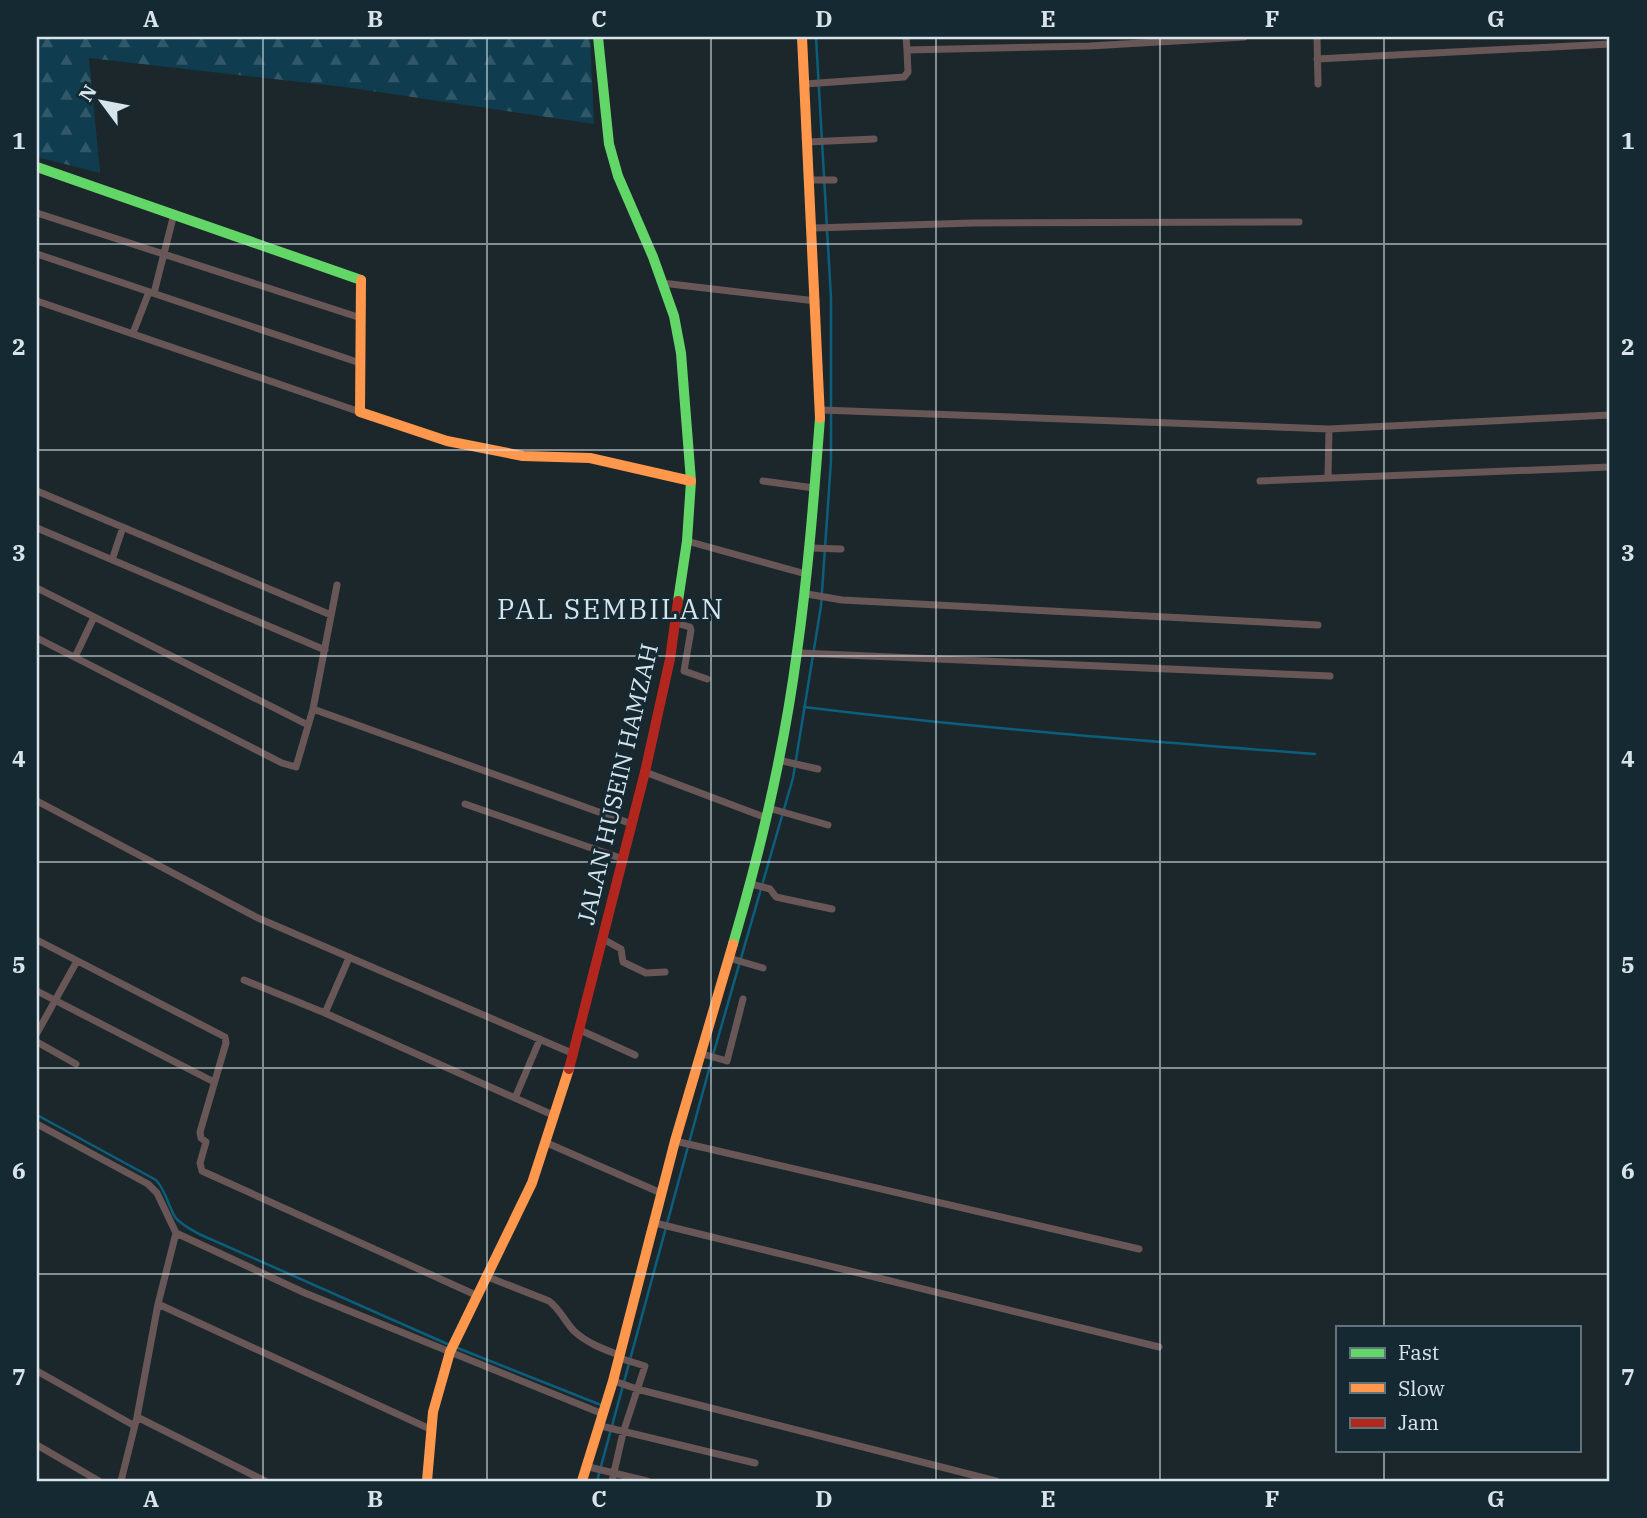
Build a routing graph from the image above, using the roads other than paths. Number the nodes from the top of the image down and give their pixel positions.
1 (598, 37) edge
2 (802, 37) edge
3 (906, 37) edge
4 (1244, 37) edge
5 (1317, 37) edge
6 (1610, 44) edge
7 (907, 50) junction
8 (1317, 59) junction
9 (808, 84) junction
10 (1318, 84) dead end
11 (874, 139) dead end
12 (811, 142) junction
13 (37, 167) edge
14 (814, 180) junction
15 (834, 180) dead end
16 (37, 212) edge
17 (174, 214) junction
18 (1299, 222) dead end
19 (814, 228) junction
20 (37, 254) edge
21 (164, 254) junction
22 (662, 282) junction
23 (151, 292) junction
24 (37, 300) edge
25 (816, 301) junction
26 (361, 318) junction
27 (134, 333) junction
28 (360, 363) junction
29 (821, 410) junction
30 (360, 412) junction
31 (1610, 415) edge
32 (1329, 429) junction
33 (1610, 467) edge
34 (1328, 478) junction
35 (691, 481) junction
36 (763, 481) dead end
37 (1260, 481) dead end
38 (814, 488) junction
39 (37, 491) edge
40 (123, 527) junction
41 (37, 528) edge
42 (687, 541) junction
43 (810, 548) junction
44 (841, 549) dead end
45 (112, 560) junction
46 (806, 575) junction
47 (337, 585) dead end
48 (37, 588) edge
49 (805, 593) junction
50 (331, 615) junction
51 (94, 617) junction
52 (676, 623) junction
53 (1318, 625) dead end
54 (37, 638) edge
55 (325, 650) junction
56 (798, 653) junction
57 (75, 657) junction
58 (1330, 676) dead end
59 (707, 679) dead end
60 (313, 709) junction
61 (308, 725) junction
62 (781, 760) junction
63 (818, 769) dead end
64 (645, 772) junction
65 (37, 801) edge
66 (465, 804) dead end
67 (768, 811) junction
68 (632, 824) junction
69 (828, 825) dead end
70 (623, 859) junction
71 (754, 884) junction
72 (832, 909) dead end
73 (603, 939) junction
74 (37, 940) edge
75 (349, 958) junction
76 (732, 959) junction
77 (77, 961) junction
78 (763, 968) dead end
79 (664, 972) dead end
80 (244, 980) dead end
81 (37, 991) edge
82 (743, 999) dead end
83 (55, 1001) junction
84 (326, 1013) junction
85 (580, 1030) junction
86 (37, 1033) edge
87 (540, 1039) junction
88 (37, 1042) edge
89 (574, 1054) junction
90 (703, 1054) junction
91 (635, 1055) dead end
92 (76, 1064) dead end
93 (214, 1082) junction
94 (515, 1098) junction
95 (555, 1116) junction
96 (37, 1124) edge
97 (679, 1142) junction
98 (547, 1143) junction
99 (661, 1193) junction
100 (657, 1224) junction
101 (176, 1233) junction
102 (1139, 1249) dead end
103 (488, 1277) junction
104 (478, 1297) junction
105 (158, 1304) junction
106 (1159, 1347) dead end
107 (452, 1348) junction
108 (621, 1357) junction
109 (37, 1371) edge
110 (614, 1381) junction
111 (636, 1389) junction
112 (604, 1410) junction
113 (137, 1417) junction
114 (133, 1425) junction
115 (601, 1426) junction
116 (430, 1429) junction
117 (623, 1432) junction
118 (37, 1445) edge
119 (755, 1463) dead end
120 (588, 1467) junction
121 (614, 1472) junction
122 (99, 1481) edge
123 (121, 1481) edge
124 (265, 1481) edge
125 (427, 1481) edge
126 (582, 1481) edge
127 (611, 1481) edge
128 (647, 1481) edge
129 (996, 1481) edge

1 - 22 street, JALAN HUSEIN HAMZAH
2 - 9 street
3 - 7 street
4 - 7 street
5 - 8 street
6 - 8 street
7 - 9 street
8 - 10 street
9 - 12 street
11 - 12 street
12 - 14 street
13 - 17 street
14 - 15 street
14 - 19 street
16 - 21 street
17 - 21 street
17 - 26 street
18 - 19 street
19 - 25 street
20 - 23 street
21 - 23 street
21 - 26 street
22 - 25 street
22 - 35 street, JALAN HUSEIN HAMZAH
23 - 27 street
23 - 28 street
24 - 27 street
25 - 29 street
26 - 28 street
27 - 30 street
28 - 30 street
29 - 32 street
29 - 38 street
30 - 35 street
31 - 32 street
32 - 34 street
33 - 34 street
34 - 37 street
35 - 42 street, JALAN HUSEIN HAMZAH
36 - 38 street
38 - 43 street
39 - 40 street
40 - 45 street
40 - 50 street
41 - 45 street
42 - 46 street
42 - 52 street, JALAN HUSEIN HAMZAH
43 - 44 street
43 - 46 street
45 - 55 street
46 - 49 street
47 - 50 street
48 - 51 street
49 - 53 street
49 - 56 street
50 - 55 street
51 - 57 street
51 - 61 street
52 - 59 street
52 - 64 street, JALAN HUSEIN HAMZAH
54 - 57 street
55 - 60 street
56 - 58 street
56 - 62 street
57 - 61 street
60 - 61 street
60 - 68 street
62 - 63 street
62 - 67 street
64 - 67 street
64 - 68 street, JALAN HUSEIN HAMZAH
65 - 75 street
66 - 70 street
67 - 69 street
67 - 71 street
68 - 70 street, JALAN HUSEIN HAMZAH
70 - 73 street, JALAN HUSEIN HAMZAH
71 - 72 street
71 - 76 street
73 - 79 street
73 - 85 street, JALAN HUSEIN HAMZAH
74 - 77 street
75 - 84 street
75 - 87 street
76 - 78 street
76 - 90 street
77 - 83 street
77 - 93 street
80 - 84 street
81 - 83 street
82 - 90 street
83 - 86 street
83 - 93 street
84 - 94 street
85 - 89 street, JALAN HUSEIN HAMZAH
85 - 91 street
87 - 89 street
87 - 94 street
88 - 92 street
89 - 95 street, JALAN HUSEIN HAMZAH
90 - 97 street
93 - 104 street
94 - 95 street
95 - 98 street, JALAN HUSEIN HAMZAH
96 - 101 street
97 - 99 street
97 - 102 street
98 - 99 street
98 - 103 street, JALAN HUSEIN HAMZAH
99 - 100 street
100 - 106 street
100 - 108 street
101 - 105 street
101 - 107 street
103 - 104 street, JALAN HUSEIN HAMZAH
103 - 108 street
104 - 107 street, JALAN HUSEIN HAMZAH
105 - 113 street
105 - 116 street
107 - 112 street
107 - 116 street, JALAN HUSEIN HAMZAH
108 - 110 street
108 - 111 street
109 - 114 street
110 - 111 street
110 - 112 street
111 - 117 street
111 - 129 street
112 - 115 street
113 - 114 street
113 - 124 street
114 - 123 street
115 - 117 street
115 - 120 street
116 - 125 street, JALAN HUSEIN HAMZAH
117 - 119 street
117 - 121 street
118 - 122 street
120 - 121 street
120 - 126 street
121 - 127 street
121 - 128 street

